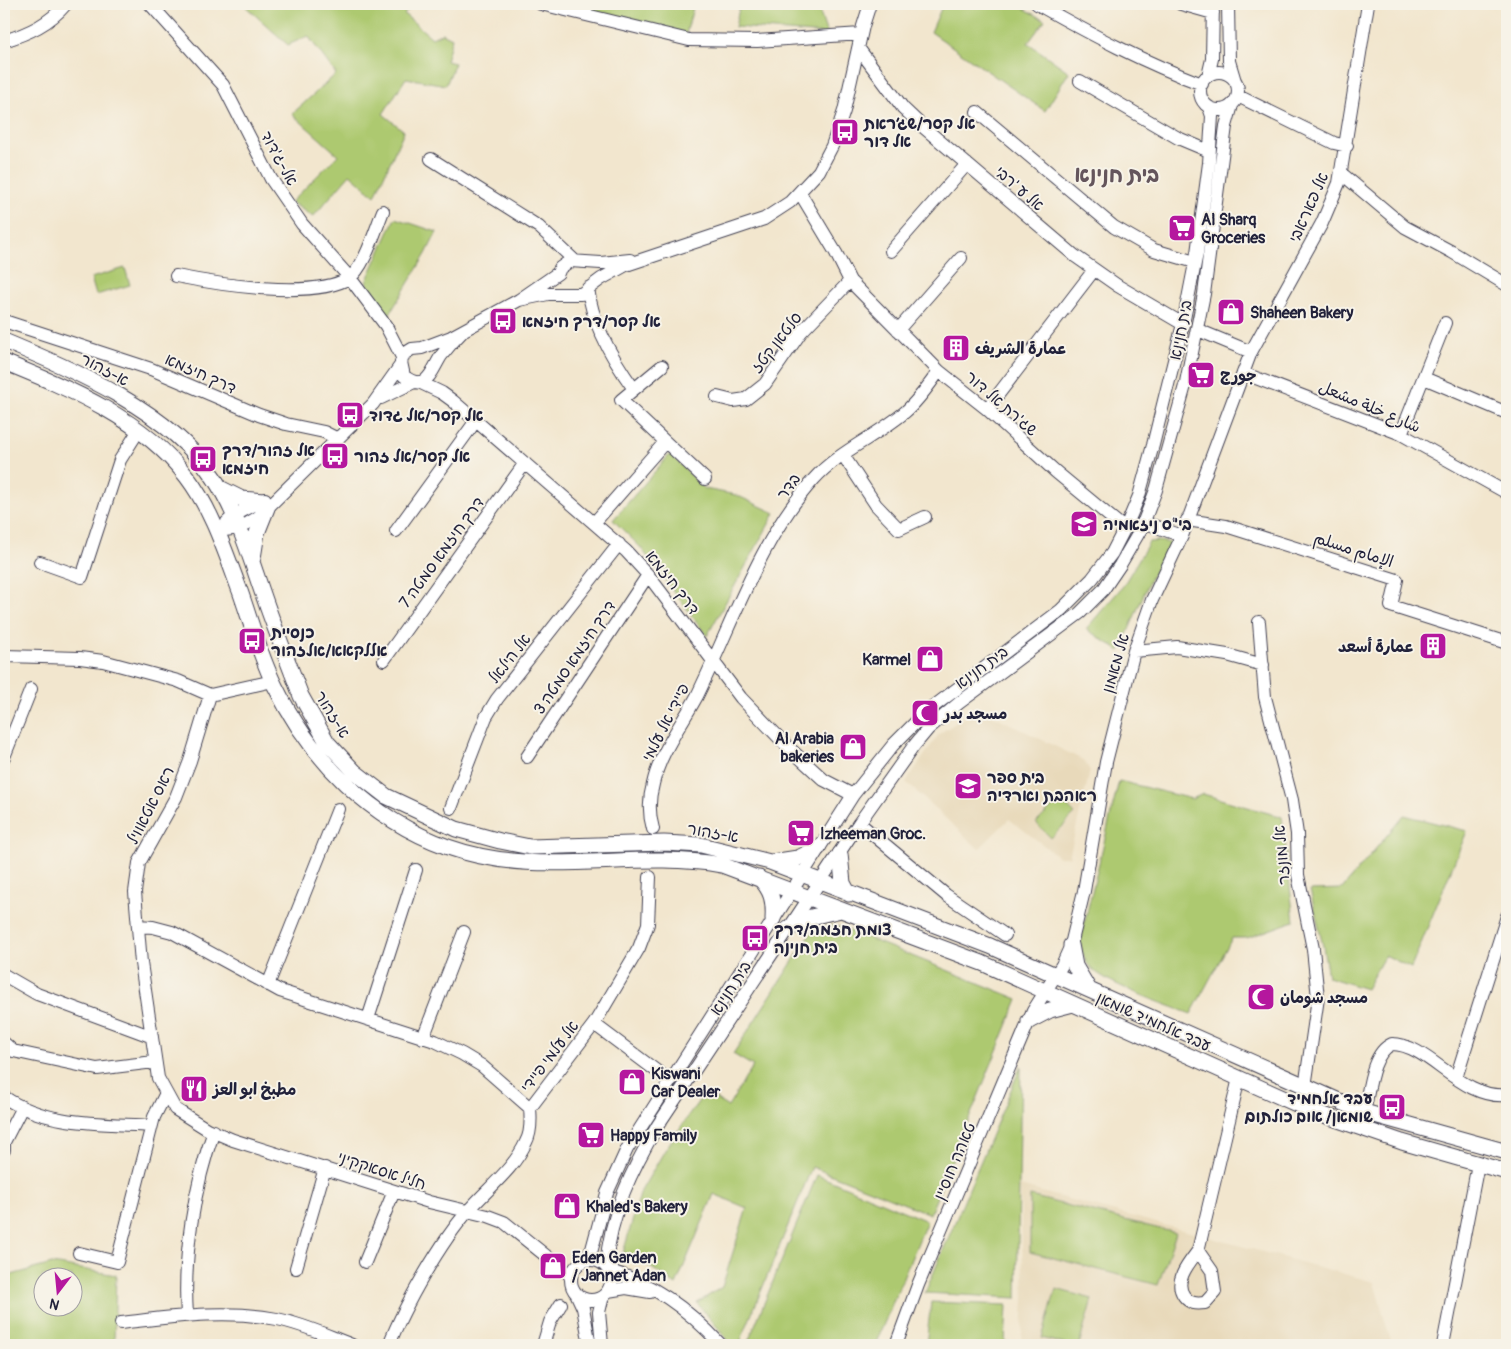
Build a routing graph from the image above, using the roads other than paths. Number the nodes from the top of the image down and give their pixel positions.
1 (66, 4) edge
2 (150, 4) edge
3 (540, 4) edge
4 (870, 4) edge
5 (1037, 4) edge
6 (1180, 4) edge
7 (1228, 4) edge
8 (1368, 4) edge
9 (1213, 8) edge
10 (861, 34) junction
11 (4, 41) edge
12 (859, 49) junction
13 (1205, 80) junction
14 (1080, 81) dead end
15 (1235, 95) junction
16 (1209, 107) junction
17 (977, 112) dead end
18 (1347, 146) junction
19 (1209, 151) junction
20 (432, 159) dead end
21 (967, 164) junction
22 (1341, 173) junction
23 (800, 193) junction
24 (383, 211) dead end
25 (548, 233) junction
26 (891, 251) dead end
27 (961, 258) dead end
28 (641, 259) junction
29 (578, 261) junction
30 (1195, 262) junction
31 (559, 270) junction
32 (1094, 270) junction
33 (176, 276) dead end
34 (350, 278) junction
35 (850, 281) junction
36 (1507, 286) edge
37 (589, 287) junction
38 (569, 294) junction
39 (519, 300) junction
40 (4, 321) edge
41 (596, 321) junction
42 (1445, 323) dead end
43 (1183, 324) junction
44 (386, 326) junction
45 (898, 330) junction
46 (1198, 330) junction
47 (463, 331) junction
48 (4, 342) edge
49 (419, 348) junction
50 (1251, 352) junction
51 (4, 362) edge
52 (401, 362) junction
53 (662, 366) dead end
54 (435, 367) junction
55 (939, 371) junction
56 (1243, 373) junction
57 (1424, 378) junction
58 (416, 382) junction
59 (634, 389) junction
60 (717, 397) dead end
61 (453, 401) junction
62 (373, 404) junction
63 (987, 409) junction
64 (1507, 413) edge
65 (475, 422) junction
66 (139, 430) junction
67 (1401, 434) junction
68 (338, 439) junction
69 (665, 442) junction
70 (843, 455) junction
71 (525, 463) junction
72 (705, 479) dead end
73 (220, 488) junction
74 (1507, 493) edge
75 (265, 504) junction
76 (925, 517) dead end
77 (1187, 520) junction
78 (237, 521) junction
79 (595, 522) junction
80 (1143, 522) junction
81 (1125, 529) junction
82 (217, 531) junction
83 (396, 531) dead end
84 (1182, 536) junction
85 (619, 544) junction
86 (40, 562) dead end
87 (253, 562) junction
88 (648, 575) junction
89 (1259, 622) dead end
90 (1507, 643) edge
91 (1134, 651) junction
92 (4, 656) edge
93 (384, 660) dead end
94 (712, 661) junction
95 (1263, 666) junction
96 (272, 681) junction
97 (31, 689) dead end
98 (210, 695) junction
99 (4, 757) edge
100 (527, 758) dead end
101 (853, 795) junction
102 (451, 808) dead end
103 (338, 809) dead end
104 (859, 823) junction
105 (653, 829) dead end
106 (818, 848) junction
107 (840, 854) junction
108 (770, 862) junction
109 (416, 870) dead end
110 (802, 874) junction
111 (650, 877) dead end
112 (758, 877) junction
113 (822, 882) junction
114 (792, 890) junction
115 (849, 894) junction
116 (810, 898) junction
117 (841, 910) junction
118 (1507, 916) edge
119 (772, 919) junction
120 (138, 926) junction
121 (788, 929) junction
122 (464, 932) dead end
123 (1005, 936) dead end
124 (1071, 945) junction
125 (1056, 974) junction
126 (4, 975) edge
127 (268, 985) junction
128 (1088, 988) junction
129 (1044, 991) junction
130 (1072, 1004) junction
131 (368, 1019) junction
132 (1029, 1021) junction
133 (594, 1024) junction
134 (150, 1036) junction
135 (423, 1038) junction
136 (4, 1043) edge
137 (154, 1062) junction
138 (1239, 1078) junction
139 (1456, 1078) junction
140 (670, 1081) junction
141 (1305, 1087) junction
142 (166, 1095) junction
143 (1507, 1095) edge
144 (4, 1097) edge
145 (530, 1108) junction
146 (21, 1109) junction
147 (175, 1109) joint
148 (1364, 1112) junction
149 (151, 1126) junction
150 (214, 1131) junction
151 (4, 1150) edge
152 (1507, 1152) edge
153 (1478, 1164) junction
154 (325, 1168) junction
155 (1507, 1172) edge
156 (394, 1191) junction
157 (468, 1211) junction
158 (1198, 1251) dead end
159 (78, 1253) dead end
160 (585, 1260) junction
161 (365, 1262) dead end
162 (296, 1268) dead end
163 (608, 1268) junction
164 (571, 1276) junction
165 (606, 1294) junction
166 (659, 1294) junction
167 (577, 1295) junction
168 (561, 1304) dead end
169 (187, 1316) junction
170 (121, 1323) dead end
171 (352, 1345) edge
172 (389, 1345) edge
173 (543, 1345) edge
174 (590, 1345) edge
175 (602, 1345) edge
176 (721, 1345) edge
177 (896, 1345) edge
178 (1443, 1345) edge

1 - 11 street
2 - 34 street, אל-ג'דוד
3 - 10 street
4 - 10 street
5 - 13 street
6 - 9 street
7 - 15 street
8 - 18 street, אל פאראבי
9 - 13 street
10 - 12 street
12 - 21 street, אל ע 'רבי
12 - 23 street
13 - 15 street
13 - 16 street
14 - 19 street
15 - 16 street
15 - 18 street
15 - 46 street, בית חנינא
16 - 19 street, בית חנינא
17 - 30 street
18 - 22 street, אל פאראבי
19 - 30 street, בית חנינא
20 - 25 street
21 - 26 street
21 - 32 street, אל ע 'רבי
22 - 36 street
22 - 50 street, אל פאראבי
23 - 28 street
23 - 35 street, שג'רת אל דור
24 - 34 street
25 - 29 street
25 - 31 street
27 - 45 street
28 - 29 street
28 - 37 street
29 - 31 street
29 - 37 street
30 - 43 street, בית חנינא
31 - 38 street
31 - 39 street
32 - 43 street, אל ע 'רבי
32 - 63 street
33 - 34 street
34 - 44 street, אל-ג'דוד
35 - 45 street, שג'רת אל דור
35 - 60 street, סלטאן קטז
37 - 38 street
37 - 41 street
38 - 39 street
38 - 41 street
39 - 47 street
40 - 68 street, דרך חיזמא
41 - 59 street
42 - 57 street
43 - 81 street, בית חנינא
44 - 49 street, אל-ג'דוד
44 - 52 street, אל-ג'דוד
45 - 55 street, שג'רת אל דור
46 - 50 street
46 - 80 street, בית חנינא
47 - 49 street
47 - 54 street
48 - 73 main road, א-זהור
49 - 52 street
49 - 54 street
50 - 56 street, אל מאמון
51 - 66 main road, א-זהור
52 - 58 street
52 - 62 street
53 - 59 street
54 - 58 street
54 - 61 street, דרך חיזמא
55 - 63 street, שג'רת אל דור
55 - 70 street, בדר
56 - 67 street, شارع خلة مشعل
56 - 77 street, אל מאמון
57 - 64 street
57 - 67 street
58 - 61 street, דרך חיזמא
58 - 62 street
59 - 69 street
61 - 65 street, דרך חיזמא
62 - 68 street
63 - 81 street, שג'רת אל דור
65 - 71 street, דרך חיזמא
65 - 83 street
66 - 82 main road, א-זהור
66 - 86 street
67 - 74 street, شارع خلة مشعل
68 - 75 street
69 - 72 street
69 - 79 street
70 - 76 street
70 - 94 street, בדר
71 - 79 street, דרך חיזמא
71 - 93 street, דרך חיזמא סמטה 7
73 - 75 main road
73 - 78 main road, א-זהור
75 - 78 street
75 - 87 main road
77 - 84 street, אל מאמון
77 - 90 street, الإمام مسلم
78 - 82 street
78 - 87 main road, א-זהור
79 - 85 street, דרך חיזמא
80 - 84 street
80 - 104 street, בית חנינא
81 - 101 street, בית חנינא
82 - 96 main road, א-זהור
84 - 91 street, אל מאמון
85 - 88 street, דרך חיזמא
85 - 102 street, אל הילאל
87 - 108 main road, א-זהור
88 - 94 street, דרך חיזמא
88 - 100 street, דרך חיזמא סמטה 3
89 - 95 street, אל מונזר
91 - 95 street
91 - 124 street, אל מאמון
92 - 98 street
94 - 101 street, דרך חיזמא
94 - 105 street, פיידי אל עלמי
95 - 141 street, אל מונזר
96 - 98 street
96 - 112 main road, א-זהור
97 - 99 street
98 - 120 street, ראס אטאוויל
101 - 106 street, בית חנינא
103 - 127 street
104 - 107 street, בית חנינא
104 - 123 street
106 - 108 main road
106 - 110 street, בית חנינא
107 - 113 street, בית חנינא
107 - 115 main road
108 - 110 main road, א-זהור
109 - 131 street
110 - 113 main road, א-זהור
110 - 114 street, בית חנינא
111 - 133 street, אל עלמי פיידי
112 - 114 main road, א-זהור
112 - 119 main road
113 - 115 main road, עבד אלחמיד שומאן
113 - 116 street, בית חנינא
114 - 116 main road, עבד אלחמיד שומאן
114 - 119 street, בית חנינא
115 - 125 main road, עבד אלחמיד שומאן
116 - 117 main road, עבד אלחמיד שומאן
116 - 121 street, בית חנינא
117 - 121 main road
117 - 129 main road, עבד אלחמיד שומאן
118 - 139 street
119 - 140 street, בית חנינא
120 - 127 street
120 - 134 street, ראס אטאוויל
121 - 163 street, בית חנינא
122 - 135 street
124 - 125 street, אל מאמון
124 - 128 main road
125 - 128 main road, עבד אלחמיד שומאן
125 - 129 street, אל מאמון
126 - 134 street
127 - 131 street
128 - 141 main road, עבד אלחמיד שומאן
129 - 130 main road, עבד אלחמיד שומאן
129 - 132 street, טאהה חוסיין
130 - 132 main road
130 - 138 main road, עבד אלחמיד שומאן
131 - 135 street
132 - 177 street, טאהה חוסיין
133 - 140 street
133 - 145 street, אל עלמי פיידי
134 - 137 street, ראס אטאוויל
135 - 145 street
136 - 137 street
137 - 142 street, ראס אטאוויל
138 - 153 main road, עבד אלחמיד שומאן
138 - 158 street
139 - 143 street
139 - 148 street
140 - 160 street, בית חנינא
141 - 148 main road, עבד אלחמיד שומאן
142 - 147 street, ראס אטאוויל
142 - 149 street
144 - 146 street
145 - 157 street, אל עלמי פיידי
146 - 149 street
146 - 151 street
147 - 150 street, חליל אסאקקיני
148 - 152 main road, עבד אלחמיד שומאן
149 - 159 street
150 - 154 street, חליל אסאקקיני
150 - 169 street
153 - 155 main road, עבד אלחמיד שומאן
153 - 178 street
154 - 156 street, חליל אסאקקיני
154 - 162 street
156 - 157 street, חליל אסאקקיני
156 - 161 street
157 - 164 street, חליל אסאקקיני
157 - 172 street, אל עלמי פיידי
160 - 163 street
160 - 164 street
163 - 165 street
163 - 166 street
164 - 167 street
165 - 166 street
165 - 167 street
165 - 175 street
166 - 176 street
167 - 174 street
168 - 173 street
169 - 170 street
169 - 171 street

